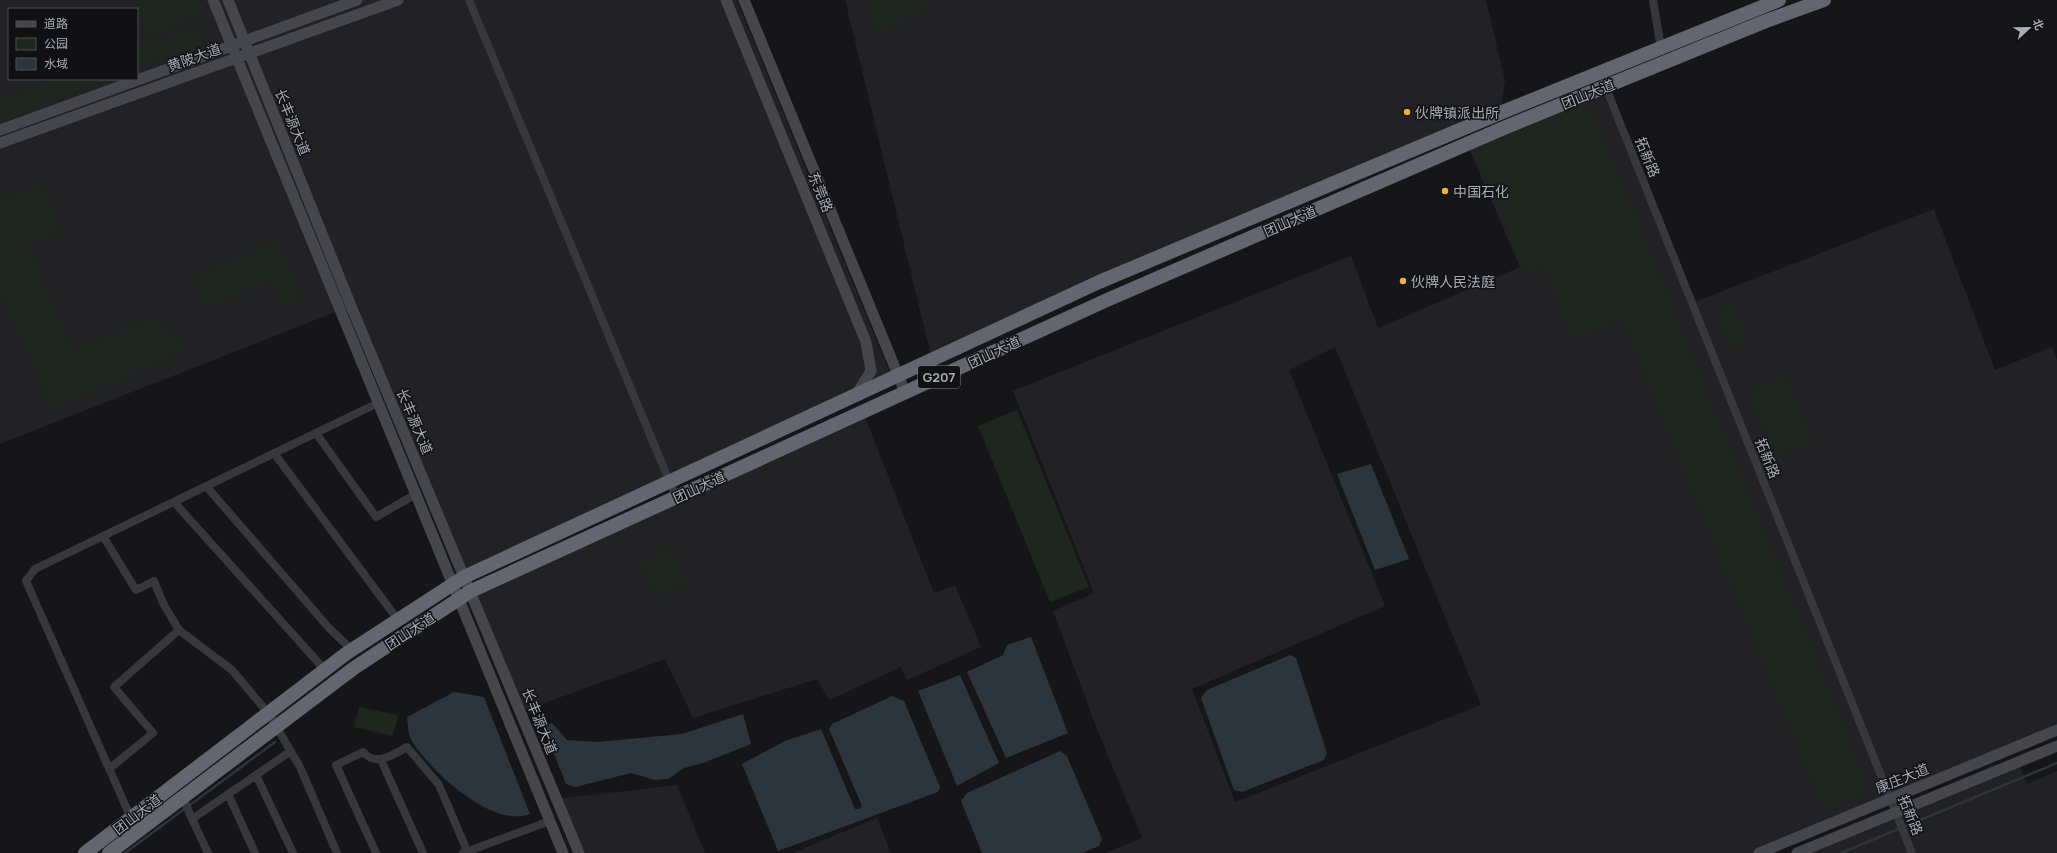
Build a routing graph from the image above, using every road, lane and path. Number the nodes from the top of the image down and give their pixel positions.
1 (213, 0) edge
2 (228, 0) edge
3 (357, 0) edge
4 (398, 0) edge
5 (469, 0) edge
6 (726, 0) edge
7 (744, 0) edge
8 (1653, 0) edge
9 (1779, 0) edge
10 (1824, 0) edge
11 (245, 41) junction
12 (232, 46) junction
13 (1661, 48) junction
14 (249, 53) junction
15 (237, 58) junction
16 (1600, 73) junction
17 (1606, 87) junction
18 (0, 130) edge
19 (0, 143) edge
20 (898, 376) junction
21 (905, 392) junction
22 (856, 395) junction
23 (378, 403) junction
24 (316, 433) junction
25 (274, 453) junction
26 (669, 482) junction
27 (206, 486) junction
28 (416, 494) junction
29 (676, 497) junction
30 (174, 502) junction
31 (103, 536) junction
32 (459, 580) junction
33 (471, 591) junction
34 (459, 599) junction
35 (398, 620) junction
36 (179, 630) junction
37 (352, 650) junction
38 (325, 670) junction
39 (269, 714) junction
40 (276, 726) junction
41 (2057, 730) edge
42 (2057, 746) edge
43 (291, 751) junction
44 (381, 760) junction
45 (109, 769) junction
46 (256, 774) junction
47 (228, 794) junction
48 (183, 797) junction
49 (1891, 798) junction
50 (1896, 813) junction
51 (131, 818) junction
52 (192, 819) junction
53 (550, 821) junction
54 (466, 852) edge
55 (85, 853) edge
56 (110, 853) edge
57 (208, 853) edge
58 (255, 853) edge
59 (293, 853) edge
60 (337, 853) edge
61 (376, 853) edge
62 (423, 853) edge
63 (563, 853) edge
64 (578, 853) edge
65 (1759, 853) edge
66 (1797, 853) edge
67 (1912, 853) edge

1 - 12 main road, 长丰源大道
2 - 11 main road, 长丰源大道
3 - 11 main road, 黄陂大道
4 - 14 main road, 黄陂大道
5 - 26 street
6 - 22 main road, 东莞路
7 - 20 main road, 东莞路
8 - 13 street
9 - 13 highway, 团山大道 / G207
10 - 17 highway, 团山大道 / G207
11 - 12 main road, 黄陂大道
11 - 14 main road, 长丰源大道
12 - 15 main road, 长丰源大道
12 - 18 main road, 黄陂大道
13 - 16 highway, 团山大道 / G207
14 - 15 main road, 黄陂大道
14 - 32 main road, 长丰源大道
15 - 19 main road, 黄陂大道
15 - 23 main road, 长丰源大道
16 - 17 street, 拓新路
16 - 20 highway, 团山大道 / G207
17 - 21 highway, 团山大道 / G207
17 - 49 street, 拓新路
20 - 21 main road, 东莞路
20 - 22 highway, 团山大道 / G207
21 - 29 highway, 团山大道 / G207
22 - 26 highway, 团山大道 / G207
23 - 24 street
23 - 28 main road, 长丰源大道
24 - 25 street
24 - 28 street
25 - 27 street
25 - 35 street
26 - 29 street
26 - 32 highway, 团山大道 / G207
27 - 30 street
27 - 37 street
28 - 32 main road, 长丰源大道
29 - 33 highway, 团山大道 / G207
30 - 31 street
30 - 38 street
31 - 36 street
31 - 45 street
32 - 33 main road, 长丰源大道
32 - 34 main road, 长丰源大道
32 - 35 highway, 团山大道 / G207
33 - 34 highway, 团山大道 / G207
33 - 64 main road, 长丰源大道
34 - 40 highway, 团山大道 / G207
34 - 53 main road, 长丰源大道
35 - 37 highway, 团山大道 / G207
36 - 39 street
36 - 45 street
37 - 38 highway, 团山大道 / G207
38 - 39 highway, 团山大道 / G207
39 - 40 street
39 - 51 highway, 团山大道 / G207
40 - 43 street
40 - 48 highway, 团山大道 / G207
41 - 49 main road, 康庄大道
42 - 50 main road
43 - 46 street
43 - 60 street
44 - 54 street
44 - 61 street
44 - 62 street
45 - 51 street
46 - 47 street
46 - 59 street
47 - 52 street
47 - 58 street
48 - 52 street
48 - 56 highway, 团山大道 / G207
49 - 50 street, 拓新路
49 - 65 main road, 康庄大道
50 - 66 main road
50 - 67 street, 拓新路
51 - 55 highway, 团山大道 / G207
52 - 57 street
53 - 54 street
53 - 63 main road, 长丰源大道

